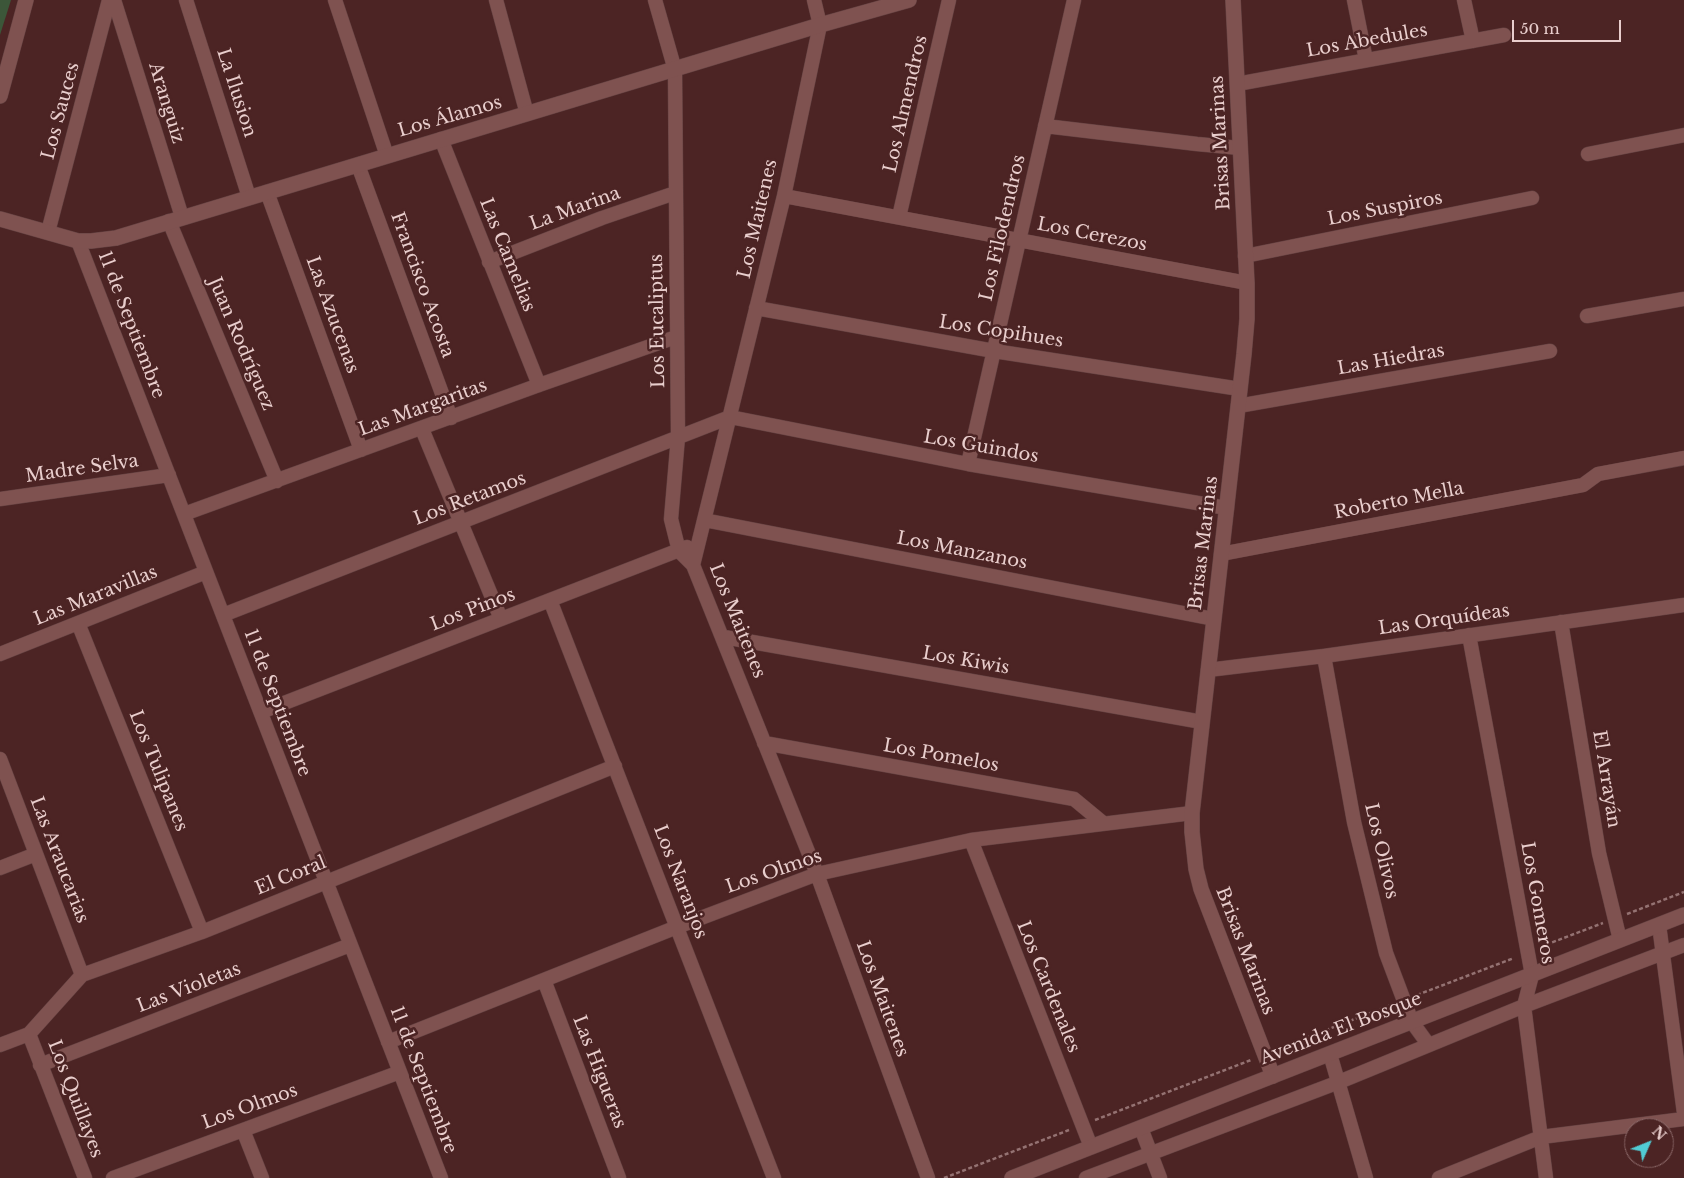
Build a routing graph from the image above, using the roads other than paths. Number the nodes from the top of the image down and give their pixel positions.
1 (26, 0) edge
2 (109, 0) edge
3 (114, 0) edge
4 (186, 0) edge
5 (335, 0) edge
6 (496, 0) edge
7 (655, 0) edge
8 (814, 0) edge
9 (909, 0) edge
10 (948, 0) edge
11 (1074, 0) edge
12 (1233, 0) edge
13 (1354, 0) edge
14 (1464, 0) edge
15 (820, 25) junction
16 (1504, 35) dead end
17 (1473, 41) junction
18 (1366, 60) junction
19 (675, 70) junction
20 (1237, 84) junction
21 (0, 96) edge
22 (527, 114) junction
23 (1045, 126) junction
24 (1684, 136) edge
25 (441, 139) junction
26 (1240, 148) junction
27 (1588, 154) dead end
28 (387, 156) junction
29 (358, 165) junction
30 (267, 192) junction
31 (675, 193) junction
32 (784, 196) junction
33 (249, 197) junction
34 (1532, 198) dead end
35 (899, 217) junction
36 (176, 219) junction
37 (0, 220) edge
38 (48, 232) junction
39 (1019, 240) junction
40 (78, 241) junction
41 (1246, 256) junction
42 (489, 262) junction
43 (1247, 283) junction
44 (1684, 299) edge
45 (756, 308) junction
46 (1586, 316) dead end
47 (676, 337) junction
48 (994, 351) junction
49 (1550, 351) dead end
50 (539, 385) junction
51 (1240, 389) junction
52 (1238, 406) junction
53 (730, 416) junction
54 (451, 418) junction
55 (422, 429) junction
56 (678, 437) junction
57 (361, 450) junction
58 (1684, 458) edge
59 (968, 464) junction
60 (169, 476) junction
61 (277, 481) junction
62 (0, 499) edge
63 (1227, 508) junction
64 (184, 514) junction
65 (704, 520) junction
66 (461, 523) junction
67 (699, 542) junction
68 (679, 551) junction
69 (1221, 554) junction
70 (693, 565) junction
71 (206, 572) junction
72 (550, 600) junction
73 (1684, 605) edge
74 (223, 614) junction
75 (501, 619) junction
76 (1214, 619) junction
77 (1562, 622) junction
78 (78, 623) junction
79 (1469, 635) junction
80 (724, 638) junction
81 (0, 654) edge
82 (1324, 656) junction
83 (1208, 670) junction
84 (261, 712) junction
85 (1202, 722) junction
86 (764, 743) junction
87 (0, 759) edge
88 (615, 766) junction
89 (1192, 813) junction
90 (1103, 823) junction
91 (971, 840) junction
92 (36, 854) junction
93 (0, 868) edge
94 (817, 874) junction
95 (326, 882) junction
96 (1684, 915) edge
97 (1659, 925) junction
98 (677, 927) junction
99 (202, 932) junction
100 (1620, 940) junction
101 (350, 945) junction
102 (1684, 945) edge
103 (1663, 953) junction
104 (82, 975) junction
105 (1532, 975) junction
106 (544, 980) junction
107 (1524, 1006) junction
108 (1412, 1022) junction
109 (29, 1034) junction
110 (388, 1042) junction
111 (1428, 1044) junction
112 (0, 1045) edge
113 (1330, 1054) junction
114 (40, 1065) junction
115 (400, 1072) junction
116 (1273, 1076) junction
117 (1339, 1082) junction
118 (1684, 1114) edge
119 (1684, 1119) edge
120 (1141, 1128) junction
121 (243, 1130) junction
122 (1541, 1138) junction
123 (1091, 1147) junction
124 (1151, 1153) junction
125 (85, 1178) edge
126 (113, 1178) edge
127 (262, 1178) edge
128 (441, 1178) edge
129 (619, 1178) edge
130 (774, 1178) edge
131 (928, 1178) edge
132 (1012, 1178) edge
133 (1086, 1178) edge
134 (1160, 1178) edge
135 (1366, 1178) edge
136 (1439, 1178) edge
137 (1546, 1178) edge

1 - 21 street
2 - 38 street, Los Sauces
3 - 36 street, Aranguiz
4 - 33 street, La Ilusion
5 - 28 street
6 - 22 street
7 - 19 street, Los Eucaliptus
8 - 15 street, Los Maitenes
9 - 15 street, Los Álamos
10 - 35 street, Los Almendros
11 - 23 street, Los Filodendros
12 - 20 street, Brisas Marinas
13 - 18 street
14 - 17 street
15 - 19 street, Los Álamos
15 - 32 street, Los Maitenes
16 - 17 street, Los Abedules
17 - 18 street, Los Abedules
18 - 20 street, Los Abedules
19 - 22 street, Los Álamos
19 - 31 street, Los Eucaliptus
20 - 26 street, Brisas Marinas
22 - 25 street, Los Álamos
23 - 26 street
23 - 39 street, Los Filodendros
24 - 27 street
25 - 28 street, Los Álamos
25 - 42 street, Las Camelias
26 - 41 street, Brisas Marinas
28 - 29 street, Los Álamos
29 - 30 street, Los Álamos
29 - 54 street, Francisco Acosta
30 - 33 street, Los Álamos
30 - 57 street, Las Azucenas
31 - 42 street, La Marina
31 - 47 street, Los Eucaliptus
32 - 35 street, Los Cerezos
32 - 45 street, Los Maitenes
33 - 36 street, Los Álamos
34 - 41 street, Los Suspiros
35 - 39 street, Los Cerezos
36 - 40 street, Los Álamos
36 - 61 street, Juan Rodríguez
37 - 38 street, Los Álamos
38 - 40 street, Los Álamos
39 - 43 street, Los Cerezos
39 - 48 street, Los Filodendros
40 - 60 street, 11 de Septiembre
41 - 43 street, Brisas Marinas
42 - 50 street, Las Camelias
43 - 51 street, Brisas Marinas
44 - 46 street
45 - 48 street, Los Copihues
45 - 53 street, Los Maitenes
47 - 50 street, Las Margaritas
47 - 56 street, Los Eucaliptus
48 - 51 street, Los Copihues
48 - 59 street, Los Filodendros
49 - 52 street, Las Hiedras
50 - 54 street, Las Margaritas
51 - 52 street, Brisas Marinas
52 - 63 street, Brisas Marinas
53 - 56 street, Los Retamos
53 - 59 street, Los Guindos
53 - 65 street, Los Maitenes
54 - 55 street, Las Margaritas
55 - 57 street, Las Margaritas
55 - 66 street
56 - 66 street, Los Retamos
56 - 68 street, Los Eucaliptus
57 - 61 street, Las Margaritas
58 - 69 street, Roberto Mella
59 - 63 street, Los Guindos
60 - 62 street, Madre Selva
60 - 64 street, 11 de Septiembre
61 - 64 street, Las Margaritas
63 - 69 street, Brisas Marinas
64 - 71 street, 11 de Septiembre
65 - 67 street, Los Maitenes
65 - 76 street, Los Manzanos
66 - 74 street, Los Retamos
66 - 75 street
67 - 68 street, Los Pinos
67 - 70 street, Los Maitenes
68 - 70 street
68 - 72 street, Los Pinos
69 - 76 street, Brisas Marinas
70 - 80 street, Los Maitenes
71 - 74 street, 11 de Septiembre
71 - 78 street, Las Maravillas
72 - 75 street, Los Pinos
72 - 88 street, Los Naranjos
73 - 77 street, Las Orquídeas
74 - 84 street, 11 de Septiembre
75 - 84 street, Los Pinos
76 - 83 street, Brisas Marinas
77 - 79 street, Las Orquídeas
77 - 100 street, El Arrayán
78 - 81 street, Las Maravillas
78 - 99 street, Los Tulipanes
79 - 82 street, Las Orquídeas
79 - 105 street, Los Gomeros
80 - 85 street, Los Kiwis
80 - 86 street, Los Maitenes
82 - 83 street, Las Orquídeas
82 - 108 street, Los Olivos
83 - 85 street, Brisas Marinas
84 - 95 street, 11 de Septiembre
85 - 89 street, Brisas Marinas
86 - 90 street, Los Pomelos
86 - 94 street, Los Maitenes
87 - 92 street, Las Araucarias
88 - 95 street, El Coral
88 - 98 street, Los Naranjos
89 - 90 street, Los Olmos
89 - 116 street, Brisas Marinas
90 - 91 street, Los Olmos
91 - 94 street, Los Olmos
91 - 123 street, Los Cardenales
92 - 93 street
92 - 104 street, Las Araucarias
94 - 98 street, Los Olmos
94 - 131 street, Los Maitenes
95 - 99 street, El Coral
95 - 101 street, 11 de Septiembre
96 - 97 street, Avenida El Bosque
97 - 100 street, Avenida El Bosque
97 - 103 street
98 - 106 street, Los Olmos
98 - 130 street, Los Naranjos
99 - 104 street, El Coral
100 - 105 street, Avenida El Bosque
101 - 110 street, 11 de Septiembre
101 - 114 street, Las Violetas
102 - 103 street
103 - 107 street
103 - 118 street
104 - 109 street, El Coral
105 - 107 street, Los Gomeros
105 - 108 street, Avenida El Bosque
106 - 110 street, Los Olmos
106 - 129 street, Las Higueras
107 - 111 street
107 - 122 street, Los Gomeros
108 - 111 street, Los Olivos
108 - 113 street, Avenida El Bosque
109 - 112 street, El Coral
109 - 114 street, Los Quillayes
110 - 115 street, 11 de Septiembre
111 - 117 street
113 - 116 street, Avenida El Bosque
113 - 117 street
114 - 125 street, Los Quillayes
115 - 121 street, Los Olmos
115 - 128 street, 11 de Septiembre
116 - 120 street, Avenida El Bosque
117 - 124 street
117 - 135 street
119 - 122 street
120 - 123 street, Avenida El Bosque
120 - 124 street
121 - 126 street, Los Olmos
121 - 127 street
122 - 136 street
122 - 137 street, Los Gomeros
123 - 132 street, Avenida El Bosque
124 - 133 street
124 - 134 street

